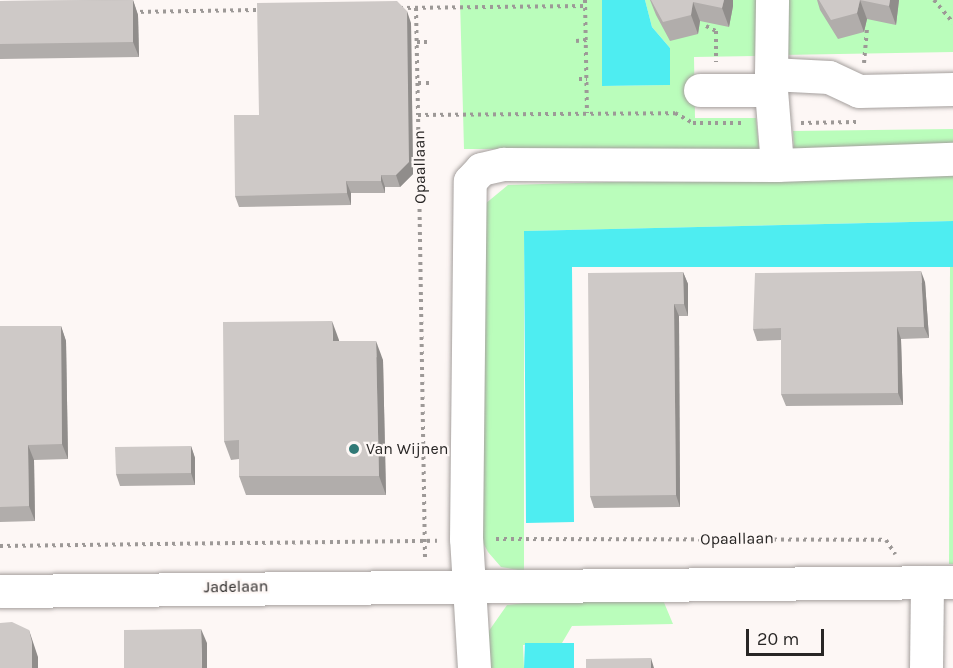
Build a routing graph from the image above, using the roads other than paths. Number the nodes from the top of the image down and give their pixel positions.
1 (772, 0) edge
2 (771, 82) junction
3 (953, 89) edge
4 (707, 90) road end
5 (953, 159) edge
6 (777, 165) junction
7 (935, 582) edge
8 (472, 587) junction
9 (0, 591) edge
10 (474, 668) edge
11 (926, 668) edge

1 - 2 street
2 - 3 street
2 - 4 street
2 - 6 street
5 - 6 street
6 - 8 street
7 - 8 street
7 - 11 street
8 - 9 street, Jadelaan
8 - 10 street

